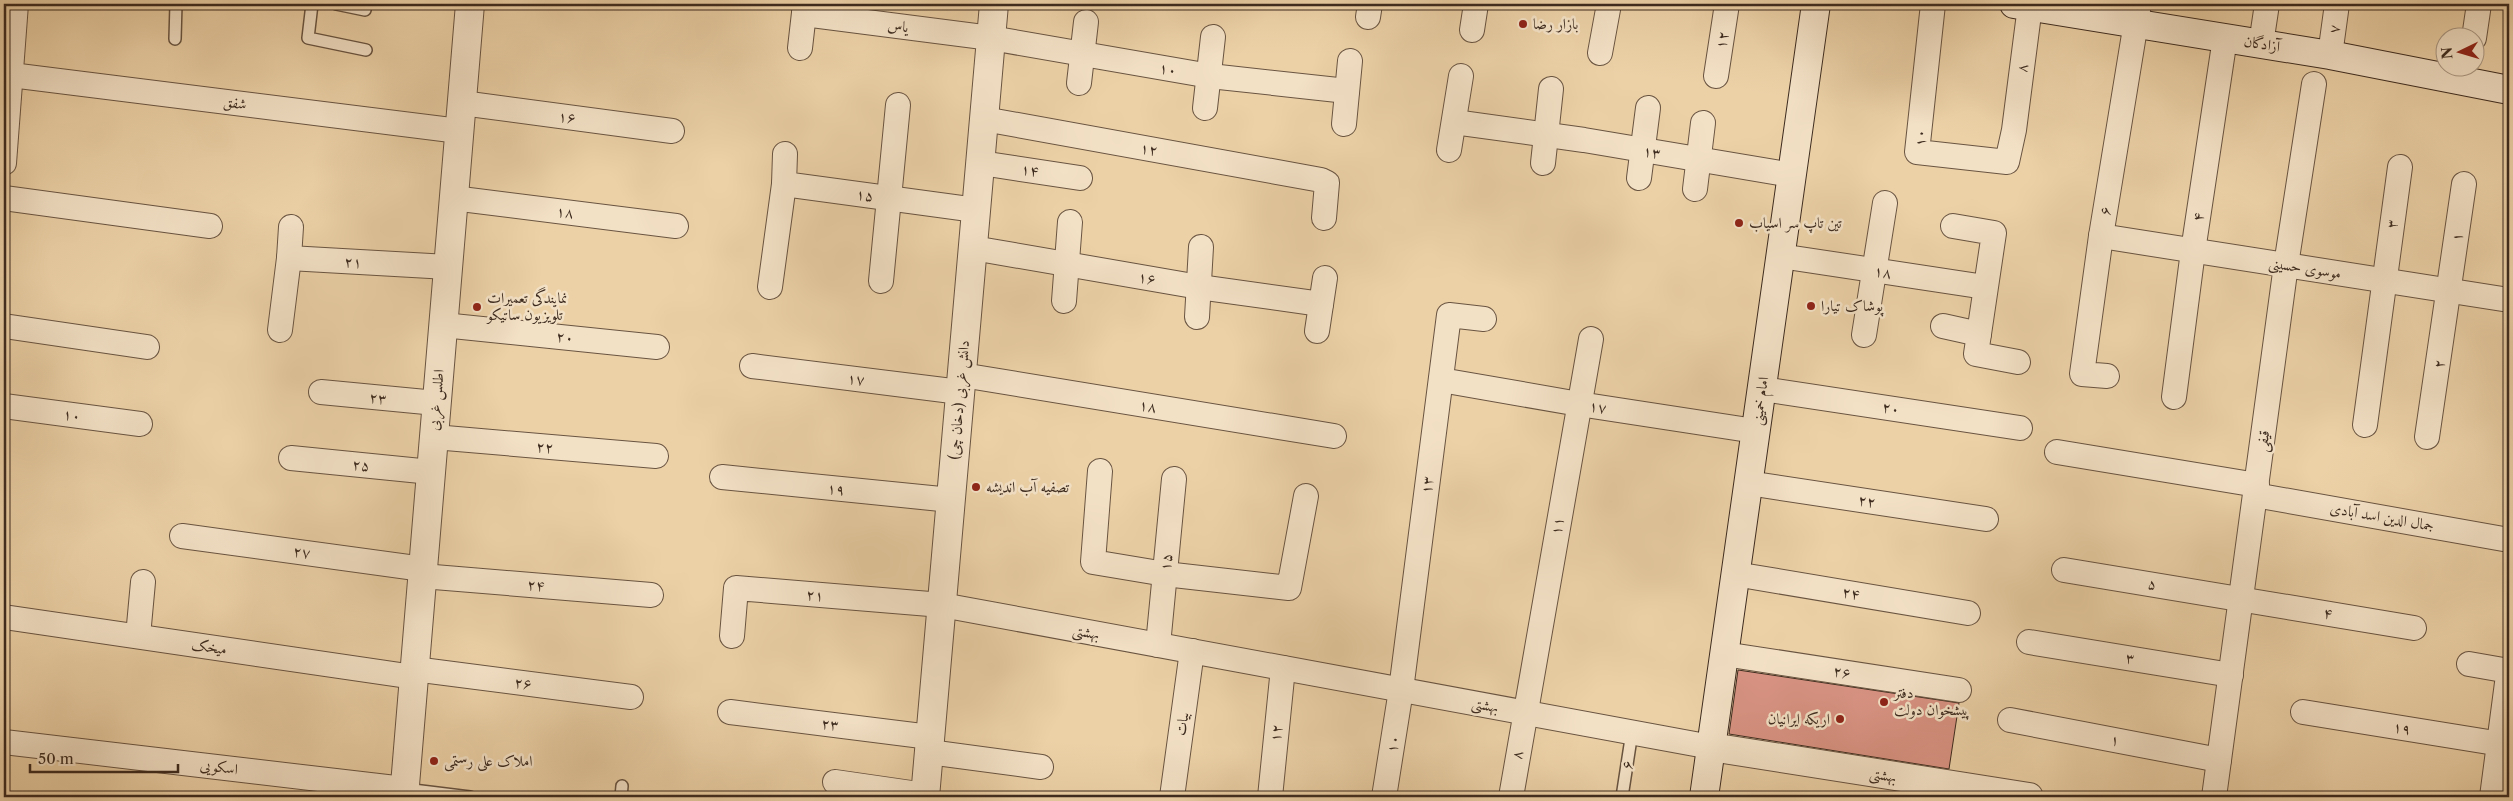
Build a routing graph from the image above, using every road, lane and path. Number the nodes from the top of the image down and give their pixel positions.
1 (16, 4) edge
2 (176, 4) edge
3 (312, 4) edge
4 (336, 4) edge
5 (470, 4) edge
6 (994, 4) edge
7 (1476, 4) edge
8 (1608, 4) edge
9 (1727, 4) edge
10 (1816, 4) edge
11 (1933, 4) edge
12 (2267, 4) edge
13 (2337, 4) edge
14 (2479, 4) edge
15 (2022, 5) edge
16 (805, 9) edge
17 (365, 10) dead end
18 (2137, 14) edge
19 (1086, 22) dead end
20 (2475, 28) edge
21 (1472, 30) dead end
22 (1213, 37) dead end
23 (991, 38) junction
24 (2225, 38) junction
25 (175, 39) dead end
26 (2261, 44) junction
27 (800, 48) dead end
28 (366, 50) dead end
29 (1600, 53) dead end
30 (1082, 55) junction
31 (2330, 55) junction
32 (1350, 61) dead end
33 (2436, 70) edge
34 (11, 75) junction
35 (1210, 76) junction
36 (1461, 76) dead end
37 (1716, 76) dead end
38 (2476, 78) edge
39 (1079, 83) dead end
40 (2314, 84) dead end
41 (1552, 89) dead end
42 (2509, 90) edge
43 (1347, 92) junction
44 (6, 102) edge
45 (462, 103) junction
46 (898, 105) dead end
47 (1204, 108) dead end
48 (1648, 108) dead end
49 (984, 119) junction
50 (1454, 122) junction
51 (1703, 123) dead end
52 (1344, 124) dead end
53 (2014, 130) joint
54 (459, 131) junction
55 (672, 131) dead end
56 (1546, 135) junction
57 (1449, 150) dead end
58 (1643, 150) junction
59 (785, 154) dead end
60 (1698, 159) junction
61 (4, 163) edge
62 (980, 163) junction
63 (1543, 164) dead end
64 (2400, 167) dead end
65 (1792, 175) junction
66 (1080, 178) dead end
67 (1639, 178) dead end
68 (784, 184) junction
69 (2464, 184) dead end
70 (1695, 189) dead end
71 (4, 198) edge
72 (454, 198) junction
73 (890, 198) junction
74 (1885, 203) dead end
75 (976, 210) junction
76 (1324, 218) dead end
77 (1070, 222) dead end
78 (210, 226) dead end
79 (676, 226) dead end
80 (1953, 226) dead end
81 (290, 227) dead end
82 (2101, 236) junction
83 (973, 248) junction
84 (1201, 248) dead end
85 (2193, 251) junction
86 (1780, 256) junction
87 (289, 258) junction
88 (1066, 265) junction
89 (2286, 265) junction
90 (448, 267) junction
91 (1874, 270) junction
92 (1325, 278) dead end
93 (2384, 280) junction
94 (881, 281) dead end
95 (770, 287) dead end
96 (1199, 287) junction
97 (1985, 287) junction
98 (2450, 291) junction
99 (2509, 300) edge
100 (1064, 301) dead end
101 (1321, 304) junction
102 (1197, 318) dead end
103 (1484, 319) dead end
104 (443, 325) junction
105 (4, 326) edge
106 (1944, 326) dead end
107 (280, 330) dead end
108 (1317, 331) dead end
109 (1979, 334) junction
110 (1864, 336) dead end
111 (1591, 339) dead end
112 (148, 347) dead end
113 (657, 347) dead end
114 (2018, 362) dead end
115 (752, 366) dead end
116 (2107, 376) dead end
117 (1441, 380) junction
118 (961, 384) junction
119 (1762, 388) junction
120 (321, 392) dead end
121 (2174, 397) dead end
122 (436, 403) junction
123 (1579, 404) junction
124 (4, 406) edge
125 (140, 424) dead end
126 (2365, 426) dead end
127 (2020, 428) dead end
128 (1755, 431) junction
129 (1334, 436) dead end
130 (434, 437) junction
131 (2428, 437) dead end
132 (2056, 452) dead end
133 (656, 456) dead end
134 (291, 458) dead end
135 (1100, 471) dead end
136 (431, 472) junction
137 (722, 477) dead end
138 (1174, 478) dead end
139 (1748, 483) junction
140 (2256, 490) junction
141 (1306, 496) dead end
142 (951, 500) junction
143 (1986, 519) dead end
144 (182, 536) dead end
145 (2509, 540) edge
146 (2064, 570) dead end
147 (422, 572) junction
148 (1164, 574) junction
149 (1735, 574) junction
150 (143, 582) dead end
151 (651, 595) dead end
152 (2241, 598) junction
153 (942, 605) junction
154 (1968, 613) dead end
155 (4, 617) edge
156 (2414, 628) dead end
157 (138, 636) junction
158 (732, 636) dead end
159 (2028, 642) dead end
160 (1158, 645) junction
161 (1192, 651) junction
162 (1724, 654) junction
163 (2469, 664) dead end
164 (1283, 668) junction
165 (2509, 671) edge
166 (414, 673) junction
167 (2231, 675) junction
168 (2509, 682) edge
169 (1401, 690) junction
170 (1960, 690) dead end
171 (631, 697) dead end
172 (730, 712) dead end
173 (1524, 712) junction
174 (2304, 712) dead end
175 (2010, 720) dead end
176 (1632, 732) junction
177 (2504, 736) edge
178 (4, 742) edge
179 (930, 744) junction
180 (1711, 747) junction
181 (2219, 760) junction
182 (1041, 767) dead end
183 (835, 782) dead end
184 (404, 793) edge
185 (1984, 794) edge
186 (925, 796) edge
187 (470, 797) edge
188 (1172, 797) edge
189 (1270, 797) edge
190 (1384, 797) edge
191 (1511, 797) edge
192 (1622, 797) edge
193 (1704, 797) edge
194 (2029, 797) edge
195 (2214, 797) edge
196 (2494, 797) edge

1 - 34 street
2 - 25 lane
3 - 28 lane
4 - 17 lane
5 - 45 street, اطلس غربی
6 - 23 street, دانش غربی (دخان چی)
7 - 21 street
8 - 29 street
9 - 37 street, ۱۲
10 - 65 street, امام خمینی
11 - 53 street, ۱۰
12 - 26 street
13 - 31 street, ۷
14 - 20 street
15 - 18 street, آزادگان
15 - 53 street, ۸
16 - 23 street, یاس
16 - 27 street, یاس
18 - 24 street, آزادگان
18 - 82 street, ۶
19 - 30 street
22 - 35 street
23 - 30 street, ۱۰
23 - 49 street, دانش غربی (دخان چی)
24 - 26 street, آزادگان
24 - 85 street, ۴
26 - 31 street, آزادگان
30 - 35 street, ۱۰
30 - 39 street
31 - 33 street, آزادگان
32 - 43 street
34 - 44 street
34 - 54 street, شفق
35 - 43 street, ۱۰
35 - 47 street
36 - 50 street
38 - 42 street, آزادگان
40 - 89 street, قیفی
41 - 56 street
43 - 52 street
44 - 61 street
45 - 54 street, اطلس غربی
45 - 55 street, ۱۶
46 - 73 street
48 - 58 street
49 - 62 street, دانش غربی (دخان چی)
49 - 76 street, ۱۲
50 - 56 street, ۱۳
50 - 57 street
51 - 60 street
54 - 72 street, اطلس غربی
56 - 58 street, ۱۳
56 - 63 street
58 - 60 street, ۱۳
58 - 67 street
59 - 68 street
60 - 65 street, ۱۳
60 - 70 street
62 - 66 street, ۱۴
62 - 75 street, دانش غربی (دخان چی)
64 - 93 street, ۳
65 - 86 street, امام خمینی
68 - 73 street, ۱۵
68 - 95 street
69 - 98 street, ۱
71 - 78 street
72 - 79 street, ۱۸
72 - 90 street, اطلس غربی
73 - 75 street, ۱۵
73 - 94 street
74 - 91 street
75 - 83 street, دانش غربی (دخان چی)
77 - 88 street
80 - 97 street
81 - 87 street
82 - 85 street, موسوی حسینی
82 - 116 street, ۶
83 - 88 street, ۱۶
83 - 118 street, دانش غربی (دخان چی)
84 - 96 street
85 - 89 street, موسوی حسینی
85 - 121 street, ۴
86 - 91 street, ۱۸
86 - 119 street, امام خمینی
87 - 90 street, ۲۱
87 - 107 street
88 - 96 street, ۱۶
88 - 100 street
89 - 93 street, موسوی حسینی
89 - 140 street, قیفی
90 - 104 street, اطلس غربی
91 - 97 street, ۱۸
91 - 110 street
92 - 101 street
93 - 98 street, موسوی حسینی
93 - 126 street
96 - 101 street, ۱۶
96 - 102 street
97 - 109 street
98 - 99 street, موسوی حسینی
98 - 131 street, ۲
101 - 108 street
103 - 117 street, ۱۳
104 - 113 street, ۲۰
104 - 122 street, اطلس غربی
105 - 112 street
106 - 109 street
109 - 114 street
111 - 123 street, ۱۱
115 - 118 street, ۱۷
117 - 123 street, ۱۷
117 - 169 street, ۱۳
118 - 129 street, ۱۸
118 - 142 street, دانش غربی (دخان چی)
119 - 127 street, ۲۰
119 - 128 street, امام خمینی
120 - 122 street, ۲۳
122 - 130 street, اطلس غربی
123 - 128 street, ۱۷
123 - 173 street, ۱۱
124 - 125 street, ۱۰
128 - 139 street, امام خمینی
130 - 133 street, ۲۲
130 - 136 street, اطلس غربی
132 - 140 street, جمال الدین اسد آبادی
134 - 136 street, ۲۵
135 - 148 street
136 - 147 street, اطلس غربی
137 - 142 street, ۱۹
138 - 148 street, ۱۵
139 - 143 street, ۲۲
139 - 149 street, امام خمینی
140 - 145 street, جمال الدین اسد آبادی
140 - 152 street, قیفی
141 - 148 street
142 - 153 street, دانش غربی (دخان چی)
144 - 147 street, ۲۷
146 - 152 street, ۵
147 - 151 street, ۲۴
147 - 166 street, اطلس غربی
148 - 160 street, ۱۵
149 - 154 street, ۲۴
149 - 162 street, امام خمینی
150 - 157 street
152 - 156 street, ۴
152 - 167 street, قیفی
153 - 158 street, ۲۱
153 - 160 street, بهشتی
153 - 179 street, دانش غربی (دخان چی)
155 - 157 street, میخک
157 - 166 street, میخک
159 - 167 street, ۳
160 - 161 street, بهشتی
161 - 164 street, بهشتی
161 - 188 street, بیات
162 - 170 street, ۲۶
162 - 180 street, امام خمینی
163 - 165 street
164 - 169 street, بهشتی
164 - 189 street, ۱۲
166 - 171 street, ۲۶
166 - 184 street, اطلس غربی
167 - 181 street, قیفی
168 - 177 street
169 - 173 street, بهشتی
169 - 190 street, ۱۰
172 - 179 street, ۲۳
173 - 176 street, بهشتی
173 - 191 street, ۸
174 - 177 street, ۱۹
175 - 181 street, ۱
176 - 180 street, بهشتی
176 - 192 lane, ۶
177 - 196 street
178 - 184 street, اسکویی
179 - 182 street, ۲۳
179 - 186 street, دانش غربی (دخان چی)
180 - 185 street, بهشتی
180 - 193 street, امام خمینی
181 - 195 street, قیفی
183 - 186 street
184 - 187 lane
185 - 194 street, بهشتی

